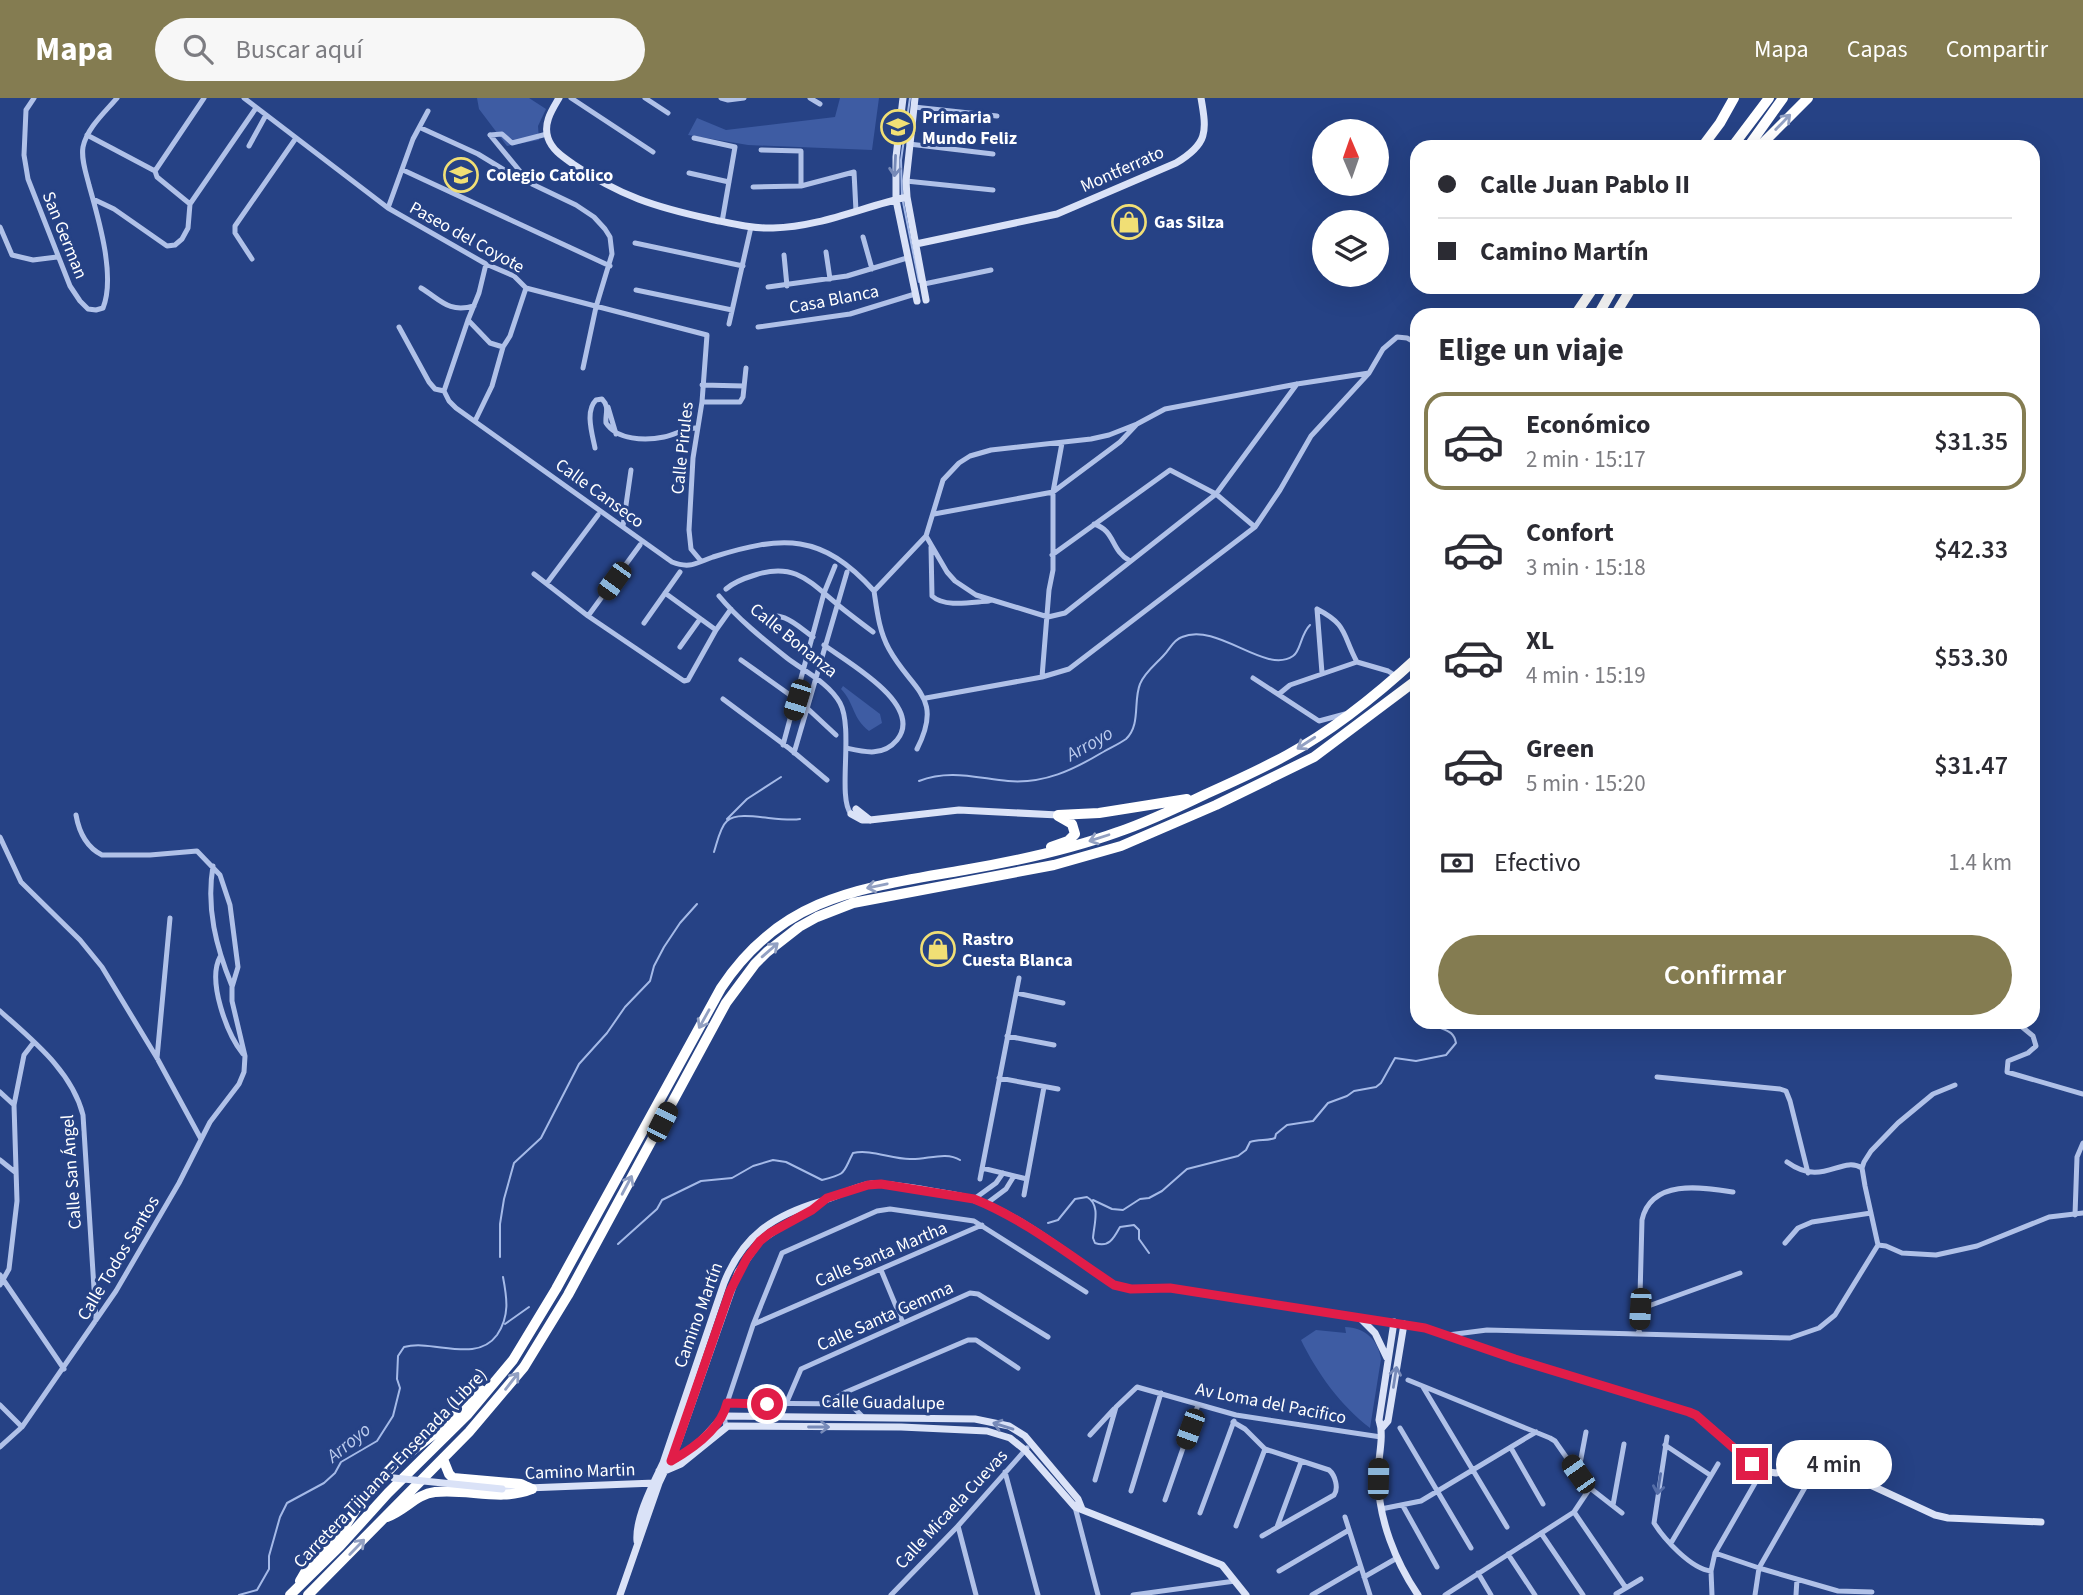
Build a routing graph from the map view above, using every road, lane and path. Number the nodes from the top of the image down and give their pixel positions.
1 (34, 98) edge
2 (117, 98) edge
3 (204, 98) edge
4 (244, 98) edge
5 (559, 98) edge
6 (571, 98) edge
7 (645, 98) edge
8 (721, 98) edge
9 (744, 98) edge
10 (810, 98) edge
11 (903, 98) edge
12 (915, 98) edge
13 (1201, 98) edge
14 (1734, 98) edge
15 (1769, 98) edge
16 (1783, 98) edge
17 (1808, 98) edge
18 (820, 104) dead end
19 (914, 107) junction
20 (256, 108) junction
21 (428, 110) dead end
22 (668, 113) dead end
23 (266, 115) junction
24 (997, 116) dead end
25 (421, 128) junction
26 (547, 134) junction
27 (88, 135) junction
28 (296, 138) junction
29 (694, 138) dead end
30 (1707, 140) edge
31 (1737, 140) edge
32 (1753, 140) edge
33 (1766, 140) edge
34 (909, 144) junction
35 (249, 146) dead end
36 (761, 150) dead end
37 (653, 152) dead end
38 (993, 154) dead end
39 (403, 170) junction
40 (155, 171) junction
41 (689, 173) dead end
42 (906, 181) junction
43 (529, 182) junction
44 (729, 182) junction
45 (753, 187) dead end
46 (801, 187) junction
47 (993, 190) dead end
48 (907, 197) junction
49 (93, 199) junction
50 (896, 200) junction
51 (190, 204) junction
52 (388, 208) junction
53 (856, 211) junction
54 (722, 222) junction
55 (0, 226) edge
56 (751, 229) junction
57 (863, 237) dead end
58 (635, 243) dead end
59 (916, 244) junction
60 (827, 252) dead end
61 (784, 255) dead end
62 (57, 257) junction
63 (907, 258) junction
64 (252, 259) dead end
65 (486, 264) junction
66 (610, 266) junction
67 (743, 266) junction
68 (872, 269) junction
69 (991, 270) dead end
70 (830, 279) junction
71 (924, 284) junction
72 (788, 286) junction
73 (421, 288) dead end
74 (526, 288) junction
75 (768, 288) dead end
76 (636, 290) dead end
77 (916, 298) junction
78 (926, 300) joint
79 (474, 306) junction
80 (596, 307) junction
81 (732, 310) junction
82 (468, 320) junction
83 (729, 324) dead end
84 (399, 327) dead end
85 (758, 327) dead end
86 (707, 335) joint
87 (1410, 340) edge
88 (503, 347) junction
89 (583, 368) dead end
90 (746, 368) dead end
91 (1369, 373) junction
92 (1297, 384) junction
93 (702, 385) junction
94 (744, 386) junction
95 (444, 391) junction
96 (702, 402) junction
97 (475, 421) junction
98 (1137, 424) junction
99 (697, 428) junction
100 (1062, 443) junction
101 (595, 448) dead end
102 (631, 470) dead end
103 (1054, 492) junction
104 (1216, 494) junction
105 (934, 514) junction
106 (597, 515) dead end
107 (1094, 524) junction
108 (623, 526) junction
109 (1255, 527) junction
110 (926, 536) junction
111 (931, 544) junction
112 (640, 545) dead end
113 (1052, 555) junction
114 (701, 561) junction
115 (1129, 561) junction
116 (835, 566) dead end
117 (680, 572) dead end
118 (847, 572) dead end
119 (534, 574) dead end
120 (547, 583) junction
121 (726, 589) dead end
122 (874, 591) junction
123 (665, 593) junction
124 (824, 593) junction
125 (719, 596) dead end
126 (993, 601) junction
127 (836, 603) junction
128 (731, 609) junction
129 (588, 616) junction
130 (1048, 617) junction
131 (760, 618) dead end
132 (700, 619) junction
133 (643, 623) dead end
134 (716, 630) junction
135 (873, 632) dead end
136 (813, 636) junction
137 (824, 645) junction
138 (680, 647) dead end
139 (741, 660) dead end
140 (1357, 662) junction
141 (1410, 664) edge
142 (804, 670) junction
143 (1322, 673) junction
144 (1396, 676) junction
145 (1042, 677) junction
146 (815, 678) junction
147 (1253, 678) dead end
148 (1410, 685) edge
149 (1279, 694) junction
150 (794, 698) junction
151 (926, 698) junction
152 (723, 699) dead end
153 (807, 708) junction
154 (1351, 712) junction
155 (836, 735) dead end
156 (783, 745) junction
157 (846, 748) junction
158 (917, 749) dead end
159 (792, 751) junction
160 (827, 780) dead end
161 (1198, 798) junction
162 (853, 811) joint
163 (76, 815) dead end
164 (1058, 816) junction
165 (0, 837) edge
166 (1030, 858) junction
167 (214, 866) junction
168 (170, 918) dead end
169 (220, 957) junction
170 (1018, 978) dead end
171 (232, 987) junction
172 (1016, 993) junction
173 (1063, 1003) dead end
174 (0, 1011) edge
175 (2024, 1029) edge
176 (1007, 1036) junction
177 (34, 1042) junction
178 (1054, 1045) dead end
179 (245, 1056) junction
180 (157, 1058) junction
181 (1657, 1077) dead end
182 (999, 1078) junction
183 (1955, 1085) dead end
184 (1044, 1087) junction
185 (1058, 1089) dead end
186 (0, 1092) edge
187 (2083, 1094) edge
188 (14, 1104) junction
189 (201, 1139) junction
190 (2083, 1143) edge
191 (0, 1160) edge
192 (1787, 1162) dead end
193 (982, 1168) junction
194 (1862, 1168) junction
195 (15, 1172) junction
196 (1003, 1173) junction
197 (1808, 1173) junction
198 (1014, 1176) junction
199 (980, 1179) dead end
200 (1027, 1179) junction
201 (1733, 1192) dead end
202 (1024, 1195) dead end
203 (974, 1199) junction
204 (823, 1200) junction
205 (986, 1204) junction
206 (1871, 1213) junction
207 (2083, 1213) edge
208 (2075, 1215) junction
209 (982, 1225) junction
210 (1785, 1244) dead end
211 (1878, 1245) junction
212 (881, 1270) junction
213 (1740, 1273) dead end
214 (1, 1280) edge
215 (1086, 1292) dead end
216 (1640, 1309) junction
217 (1361, 1318) junction
218 (96, 1320) junction
219 (1394, 1322) junction
220 (904, 1323) junction
221 (1404, 1324) junction
222 (753, 1325) junction
223 (1639, 1334) junction
224 (1447, 1335) junction
225 (1048, 1337) dead end
226 (1387, 1361) junction
227 (1018, 1368) dead end
228 (64, 1369) junction
229 (1408, 1380) dead end
230 (495, 1383) junction
231 (1423, 1387) junction
232 (1161, 1393) junction
233 (727, 1403) junction
234 (786, 1404) junction
235 (827, 1404) junction
236 (0, 1405) edge
237 (1198, 1405) junction
238 (1116, 1407) junction
239 (1236, 1415) junction
240 (724, 1416) junction
241 (864, 1418) junction
242 (975, 1419) junction
243 (1233, 1422) junction
244 (22, 1427) junction
245 (726, 1427) junction
246 (1382, 1428) junction
247 (1400, 1428) dead end
248 (973, 1430) junction
249 (1586, 1432) dead end
250 (1536, 1433) junction
251 (1090, 1434) dead end
252 (1381, 1437) junction
253 (1032, 1443) junction
254 (1624, 1444) dead end
255 (0, 1447) edge
256 (1511, 1448) junction
257 (1265, 1449) junction
258 (1025, 1450) junction
259 (443, 1459) junction
260 (671, 1461) junction
261 (1301, 1461) junction
262 (1718, 1464) dead end
263 (663, 1468) junction
264 (1474, 1470) junction
265 (1762, 1471) junction
266 (1005, 1472) junction
267 (1578, 1474) junction
268 (1710, 1475) junction
269 (389, 1477) junction
270 (1094, 1480) dead end
271 (656, 1483) junction
272 (1808, 1484) dead end
273 (1590, 1488) junction
274 (532, 1489) junction
275 (1131, 1490) dead end
276 (1438, 1492) junction
277 (1165, 1500) dead end
278 (1543, 1504) dead end
279 (1078, 1505) junction
280 (1613, 1505) junction
281 (1403, 1506) junction
282 (1381, 1509) junction
283 (1574, 1512) junction
284 (1200, 1513) dead end
285 (1622, 1513) dead end
286 (387, 1517) junction
287 (1345, 1517) dead end
288 (2041, 1521) dead end
289 (958, 1526) junction
290 (1236, 1526) dead end
291 (1277, 1527) junction
292 (1507, 1527) dead end
293 (1349, 1530) junction
294 (1541, 1533) junction
295 (1262, 1536) dead end
296 (1671, 1543) junction
297 (1471, 1548) dead end
298 (1715, 1553) junction
299 (1507, 1554) junction
300 (1397, 1558) junction
301 (1360, 1567) junction
302 (1437, 1567) dead end
303 (1759, 1568) junction
304 (1279, 1571) dead end
305 (1707, 1571) junction
306 (1478, 1573) junction
307 (1364, 1577) junction
308 (1641, 1578) dead end
309 (1797, 1579) junction
310 (1236, 1581) junction
311 (1626, 1588) junction
312 (1872, 1592) dead end
313 (1838, 1593) edge
314 (291, 1594) edge
315 (1616, 1594) edge
316 (308, 1595) edge
317 (620, 1595) edge
318 (891, 1595) edge
319 (976, 1595) edge
320 (1038, 1595) edge
321 (1098, 1595) edge
322 (1133, 1595) edge
323 (1246, 1595) edge
324 (1312, 1595) edge
325 (1370, 1595) edge
326 (1418, 1595) edge
327 (1445, 1595) edge
328 (1491, 1595) edge
329 (1535, 1595) edge
330 (1583, 1595) edge
331 (1712, 1595) edge
332 (1755, 1595) edge
333 (1796, 1595) edge

1 - 62 street, San German
2 - 27 street
3 - 40 street
4 - 20 street, Paseo del Coyote
5 - 26 street
6 - 37 street
7 - 22 street
8 - 9 street
10 - 18 street
11 -> 50 street
12 - 19 street
13 - 59 street, Montferrato
14 - 30 highway
15 - 31 highway
16 - 32 highway
33 -> 17 highway
19 - 24 street
19 - 34 street
20 - 23 street, Paseo del Coyote
20 - 51 street
21 - 25 street
23 - 28 street, Paseo del Coyote
23 - 35 street
25 - 39 street
25 - 43 street
26 - 43 street
26 - 54 street
27 - 40 street
27 - 49 street, San German
28 - 52 street, Paseo del Coyote
28 - 64 street
29 - 44 street
34 - 38 street
34 - 42 street
36 - 46 street
39 - 52 street
39 - 66 street
40 - 51 street
41 - 44 street
42 - 47 street
42 - 48 street
43 - 66 street
44 - 54 street
45 - 46 street
46 - 53 street
48 - 50 street
48 - 59 street
49 - 51 street
49 - 62 street, San German
50 - 53 street
50 - 63 street
52 - 65 street, Paseo del Coyote
53 - 56 street
54 - 56 street
55 - 62 street
56 - 67 street
57 - 68 street
58 - 67 street
59 - 71 street
60 - 70 street
61 - 72 street
63 - 68 street
63 - 77 street
65 - 74 street, Paseo del Coyote
65 - 79 street
66 - 80 street
67 - 81 street
68 - 70 street
69 - 71 street
70 - 72 street
71 - 78 street
72 - 75 street
73 - 79 street
74 - 80 street, Paseo del Coyote
74 - 88 street
76 - 81 street
77 - 78 street, Casa Blanca
77 - 85 street, Casa Blanca
79 - 82 street
80 - 86 street, Paseo del Coyote
80 - 89 street
81 - 83 street
82 - 88 street
82 - 95 street
84 - 95 street, Calle Canseco
86 - 93 street, Calle Pirules
87 - 91 street
88 - 97 street
90 - 94 street
91 - 92 street
91 - 109 street
92 - 98 street
92 - 104 street
93 - 94 street
93 - 96 street, Calle Pirules
94 - 96 street
95 - 97 street, Calle Canseco
96 - 99 street, Calle Pirules
97 - 108 street, Calle Canseco
98 - 100 street
98 - 103 street
99 - 101 street
99 - 114 street, Calle Pirules
100 - 103 street
100 - 105 street
102 - 108 street
103 - 105 street
103 - 113 street
104 - 107 street
104 - 109 street
104 - 115 street
105 - 110 street
106 - 120 street
107 - 113 street
107 - 115 street
108 - 114 street, Calle Canseco
109 - 145 street
110 - 111 street
110 - 122 street
111 - 126 street
111 - 126 street
112 - 129 street
113 - 130 street
114 - 122 street, Calle Canseco
115 - 130 street
116 - 124 street
117 - 123 street
118 - 127 street
119 - 120 street
120 - 129 street
121 - 124 street
122 - 151 street
123 - 132 street
123 - 133 street
124 - 127 street
124 - 136 street
125 - 128 street, Calle Bonanza
126 - 130 street
127 - 135 street
127 - 137 street
128 - 134 street
128 - 142 street, Calle Bonanza
129 - 134 street
130 - 145 street
131 - 136 street
132 - 134 street
132 - 138 street
136 - 142 street
137 - 146 street
137 - 157 street
139 - 150 street
140 - 143 street
140 - 143 street
140 - 144 street
141 - 144 highway, Carretera Tijuana - Ensenada (Libre)
142 - 146 street, Calle Bonanza
142 - 150 street
143 - 149 street
144 - 154 highway, Carretera Tijuana - Ensenada (Libre)
145 - 151 street
146 - 153 street
146 - 157 street, Calle Bonanza
147 - 149 street
259 -> 148 highway, Carretera Tijuana - Ensenada (Libre)
149 - 154 street
150 - 156 street
151 - 158 street
152 - 156 street
153 - 155 street
153 - 159 street
154 -> 161 highway, Carretera Tijuana - Ensenada (Libre)
156 - 159 street
157 - 162 street, Calle Bonanza
159 - 160 street
161 - 164 highway
161 -> 166 highway, Carretera Tijuana - Ensenada (Libre)
162 - 164 street, Calle Bonanza
163 - 167 street
164 - 166 highway
165 - 180 street
166 -> 230 highway, Carretera Tijuana - Ensenada (Libre)
167 - 169 street
167 - 171 street
168 - 180 street
169 - 171 street
169 - 179 street
170 - 172 street
171 - 179 street
172 - 173 street
172 - 176 street
174 - 177 street, Calle San Ángel
175 - 187 street
176 - 178 street
176 - 182 street
177 - 188 street
177 - 218 street, Calle San Ángel
179 - 189 street, Calle Todos Santos
180 - 189 street
181 - 197 street
182 - 184 street
182 - 193 street
183 - 194 street
184 - 185 street
184 - 200 street
186 - 188 street
188 - 195 street
189 - 218 street, Calle Todos Santos
190 - 208 street
191 - 195 street
192 - 197 street
193 - 196 street
193 - 199 street
194 - 197 street
194 - 206 street
195 - 214 street
196 - 198 street
196 - 203 street
198 - 200 street
198 - 205 street
200 - 202 street
201 - 216 street
203 - 204 street, Camino Martín
203 - 205 street, Camino Martín
204 - 260 street, Camino Martín
204 - 263 street, Camino Martín
205 - 217 street, Camino Martín
206 - 210 street
206 - 211 street
207 - 208 street
208 - 211 street
209 - 212 street, Calle Santa Martha
209 - 215 street
209 - 222 street
211 - 223 street
212 - 220 street
212 - 222 street, Calle Santa Martha
213 - 216 street
214 - 228 street
216 - 223 street
217 - 219 street, Camino Martín
217 - 226 street
218 - 228 street, Calle Todos Santos
219 - 221 street, Camino Martín
219 - 226 street
220 - 225 street, Calle Santa Gemma
220 - 234 street, Calle Santa Gemma
221 - 224 street, Camino Martín
246 -> 221 street
222 - 233 street
223 - 224 street
224 - 265 street, Camino Martín
226 - 246 street
227 - 235 street
228 - 244 street, Calle Todos Santos
229 - 231 street
230 - 269 highway
230 - 314 highway, Carretera Tijuana - Ensenada (Libre)
231 - 250 street
231 - 264 street
232 - 237 street, Av Loma del Pacifico
232 - 238 street, Av Loma del Pacifico
232 - 275 street
233 - 234 street
233 - 240 street
234 - 235 street
235 - 241 street
236 - 244 street
237 - 239 street, Av Loma del Pacifico
237 - 277 street
238 - 251 street
238 - 270 street
239 - 243 street
239 - 252 street, Av Loma del Pacifico
240 - 241 street, Calle Guadalupe
240 - 245 street
240 - 260 street
241 - 242 street, Calle Guadalupe
242 - 248 street
253 -> 242 street, Calle Guadalupe
243 - 257 street
243 - 284 street
244 - 255 street, Calle Todos Santos
245 -> 248 street, Calle Guadalupe
245 - 263 street
246 - 252 street
247 - 276 street
248 - 258 street, Calle Guadalupe
249 - 267 street
250 - 256 street
250 - 267 street
252 - 282 street
253 - 258 street, Calle Micaela Cuevas
253 - 279 street, Calle Guadalupe
254 - 280 street
256 - 264 street
256 - 278 street
257 - 261 street
257 - 290 street
258 - 266 street, Calle Micaela Cuevas
258 - 279 street, Calle Guadalupe
259 - 274 highway
259 - 286 highway, Carretera Tijuana - Ensenada (Libre)
260 - 263 street
261 - 291 street
261 - 291 street
262 - 268 street
263 - 271 street, Camino Martín
264 - 276 street
264 - 292 street
265 - 288 street
265 - 298 street
266 - 289 street, Calle Micaela Cuevas
266 - 320 street
267 - 273 street
268 - 296 street
268 -> 296 street
269 - 274 street, Camino Martin, bridge
269 - 314 highway
271 - 274 street, Camino Martin
271 - 317 street, Camino Martín
272 - 303 street
273 - 280 street
273 - 283 street
274 - 286 highway
276 - 281 street
276 - 297 street
279 - 310 street, Calle Guadalupe
279 - 321 street
280 - 285 street
281 - 282 street
281 - 302 street
282 - 300 street
283 - 294 street
283 - 311 street
316 -> 286 highway, Carretera Tijuana - Ensenada (Libre)
287 - 293 street
289 - 318 street, Calle Micaela Cuevas
289 - 319 street
291 - 295 street
293 - 301 street
293 - 304 street
294 - 299 street
294 - 330 street
296 - 305 street
298 - 303 street
298 - 305 street
299 - 306 street
299 - 329 street
300 - 307 street
300 - 326 street
301 - 307 street
301 - 324 street
303 - 309 street
303 - 332 street
305 - 331 street
306 - 327 street
306 - 328 street
307 - 325 street
308 - 311 street
309 - 313 street
309 - 333 street
310 - 322 street
310 - 323 street, Calle Guadalupe
311 - 315 street
312 - 313 street

